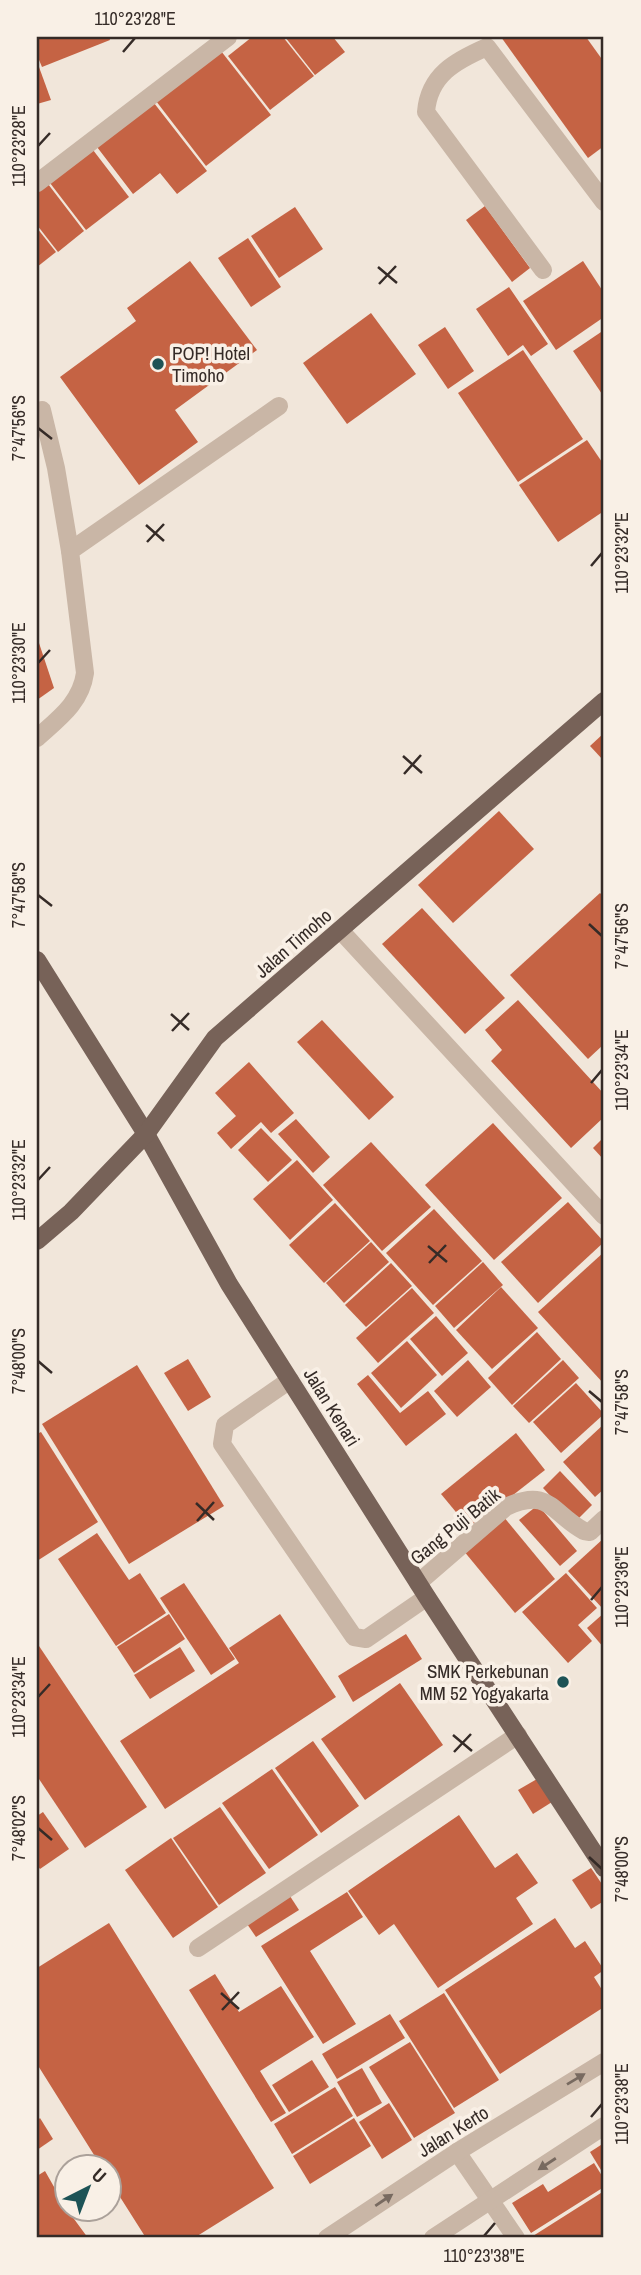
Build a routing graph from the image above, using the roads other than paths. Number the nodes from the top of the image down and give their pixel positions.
1 (228, 37) edge
2 (37, 183) edge
3 (604, 202) edge
4 (543, 270) dead end
5 (279, 407) dead end
6 (41, 410) dead end
7 (70, 551) junction
8 (604, 701) edge
9 (37, 738) edge
10 (340, 930) junction
11 (37, 960) edge
12 (146, 1134) junction
13 (604, 1216) edge
14 (37, 1241) edge
15 (290, 1380) junction
16 (604, 1519) edge
17 (423, 1590) junction
18 (517, 1735) junction
19 (604, 1868) edge
20 (198, 1948) dead end
21 (604, 2062) edge
22 (604, 2126) edge
23 (457, 2152) junction
24 (491, 2201) junction
25 (327, 2238) edge
26 (433, 2238) edge
27 (516, 2238) edge

1 - 2 street
3 - 4 street
5 - 7 street
6 - 7 street
7 - 9 street
8 - 10 main road, Jalan Timoho
10 - 12 main road, Jalan Timoho
10 - 13 street
11 - 12 main road, Jalan Kenari
12 - 14 main road, Jalan Timoho
12 - 15 main road, Jalan Kenari
15 - 17 main road, Jalan Kenari
15 - 17 street, Gang Puji Batik
16 - 17 street, Gang Puji Batik
17 - 18 main road, Jalan Kenari
18 - 19 main road, Jalan Kenari
18 - 20 street
23 -> 21 street, Jalan Kerto
22 -> 24 street
23 - 24 street
25 -> 23 street, Jalan Kerto
24 - 26 street
24 - 27 street

